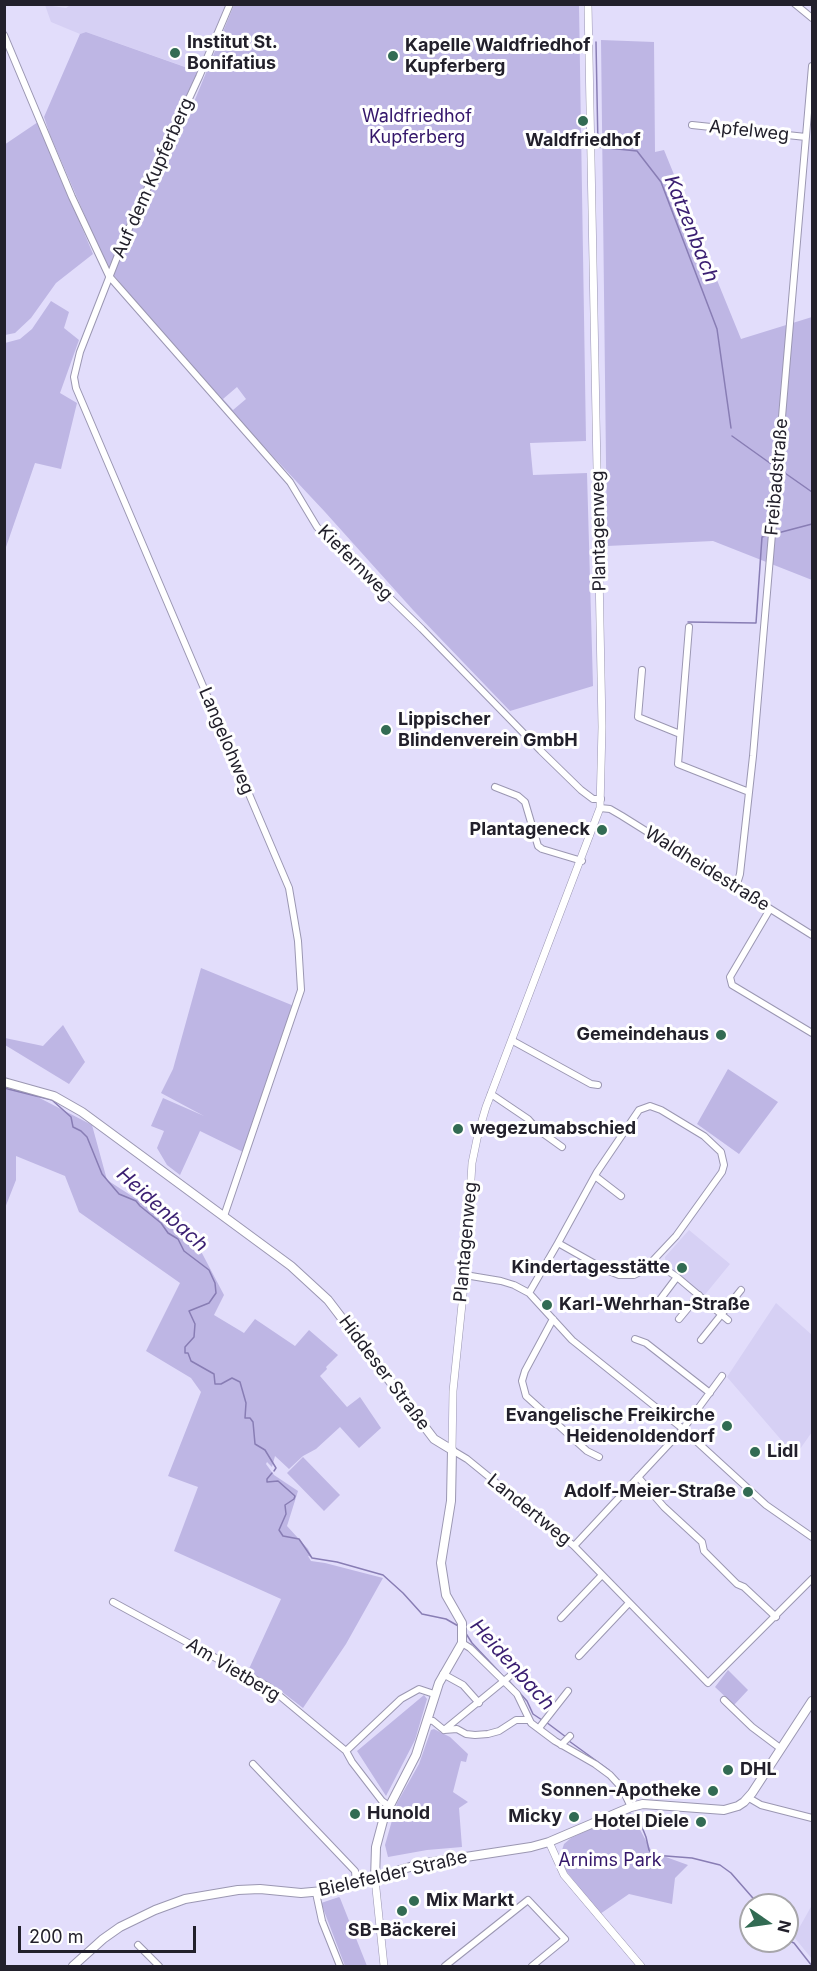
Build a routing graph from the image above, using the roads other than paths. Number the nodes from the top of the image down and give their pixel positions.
1 (230, 4) edge
2 (588, 4) edge
3 (795, 4) edge
4 (813, 18) edge
5 (4, 35) edge
6 (813, 66) edge
7 (692, 125) dead end
8 (806, 137) junction
9 (109, 276) junction
10 (688, 627) dead end
11 (642, 670) dead end
12 (680, 734) junction
13 (495, 787) dead end
14 (749, 792) junction
15 (601, 799) junction
16 (600, 808) junction
17 (582, 861) junction
18 (736, 887) junction
19 (770, 909) junction
20 (813, 935) edge
21 (813, 1033) edge
22 (513, 1041) junction
23 (4, 1082) edge
24 (598, 1085) dead end
25 (492, 1094) junction
26 (561, 1147) dead end
27 (595, 1176) junction
28 (621, 1196) dead end
29 (224, 1216) junction
30 (558, 1244) junction
31 (653, 1261) junction
32 (465, 1275) junction
33 (678, 1277) junction
34 (741, 1290) dead end
35 (530, 1293) junction
36 (699, 1295) junction
37 (659, 1301) dead end
38 (721, 1314) junction
39 (554, 1319) junction
40 (679, 1319) dead end
41 (728, 1320) dead end
42 (636, 1339) dead end
43 (701, 1340) dead end
44 (722, 1376) dead end
45 (710, 1393) junction
46 (683, 1429) junction
47 (452, 1450) junction
48 (599, 1457) dead end
49 (638, 1477) junction
50 (813, 1537) edge
51 (574, 1546) junction
52 (602, 1575) junction
53 (813, 1579) edge
54 (113, 1602) dead end
55 (629, 1603) junction
56 (776, 1617) junction
57 (561, 1618) dead end
58 (462, 1643) junction
59 (579, 1656) dead end
60 (443, 1674) junction
61 (510, 1676) dead end
62 (503, 1681) junction
63 (568, 1691) dead end
64 (434, 1694) junction
65 (724, 1700) dead end
66 (813, 1701) edge
67 (479, 1703) junction
68 (427, 1719) junction
69 (529, 1720) junction
70 (542, 1723) junction
71 (444, 1730) junction
72 (568, 1738) dead end
73 (561, 1745) junction
74 (780, 1748) junction
75 (346, 1751) junction
76 (253, 1764) dead end
77 (749, 1798) junction
78 (389, 1806) junction
79 (631, 1807) junction
80 (813, 1818) edge
81 (549, 1842) junction
82 (375, 1879) junction
83 (356, 1884) junction
84 (316, 1893) junction
85 (138, 1946) dead end
86 (73, 1966) edge
87 (159, 1966) edge
88 (340, 1966) edge
89 (384, 1966) edge
90 (445, 1966) edge
91 (532, 1966) edge
92 (641, 1966) edge

1 - 9 street, Auf dem Kupferberg
2 - 15 street, Plantagenweg
3 - 4 street
5 - 9 street, Auf dem Kupferberg
6 - 8 street, Freibadstraße
7 - 8 street, Apfelweg
8 - 14 street, Freibadstraße
9 - 15 street, Kiefernweg
9 - 29 street, Langelohweg
10 - 12 street
11 - 12 street
12 - 14 street
13 - 17 street
14 - 18 street, Freibadstraße
15 - 16 street, Plantagenweg
16 - 17 street, Plantagenweg
16 - 18 street, Waldheidestraße
17 - 22 street, Plantagenweg
18 - 19 street, Waldheidestraße
19 - 20 street, Waldheidestraße
19 - 21 street
22 - 24 street
22 - 25 street, Plantagenweg
23 - 29 main road, Hiddeser Straße
25 - 26 street
25 - 32 street, Plantagenweg
27 - 28 street
27 - 30 street
27 - 31 street
29 - 47 main road, Hiddeser Straße
30 - 31 street
30 - 35 street
31 - 33 street
32 - 35 street
32 - 47 street, Plantagenweg
33 - 36 street
33 - 37 street
34 - 38 street
35 - 39 street
36 - 38 street
36 - 40 street
38 - 41 street
38 - 43 street
39 - 46 street
39 - 48 street
42 - 45 street
44 - 45 street
45 - 46 street
46 - 49 street
46 - 50 street
47 - 51 street, Landertweg
47 - 58 main road
49 - 51 street
49 - 56 street
51 - 52 street, Landertweg
52 - 55 street, Landertweg
52 - 57 street
53 - 56 street
54 - 75 street, Am Vietberg
55 - 56 street, Landertweg
55 - 59 street
58 - 60 main road
58 - 62 street
60 - 64 main road
60 - 67 street
61 - 62 street
62 - 67 street
62 - 69 street
63 - 70 street
64 - 68 main road
64 - 75 street
65 - 74 street
66 - 74 main road
67 - 71 street
68 - 71 street
68 - 78 main road
69 - 70 street
69 - 71 street
70 - 73 street
72 - 73 street
73 - 79 street
74 - 77 main road
75 - 78 street, Am Vietberg
76 - 83 street
77 - 79 main road, Bielefelder Straße
77 - 80 street
78 - 82 main road
79 - 81 main road, Bielefelder Straße
81 - 82 main road, Bielefelder Straße
81 - 92 street
82 - 83 main road, Bielefelder Straße
82 - 89 street
83 - 84 main road, Bielefelder Straße
84 - 86 main road, Bielefelder Straße
84 - 88 street
85 - 87 street
90 - 91 street

